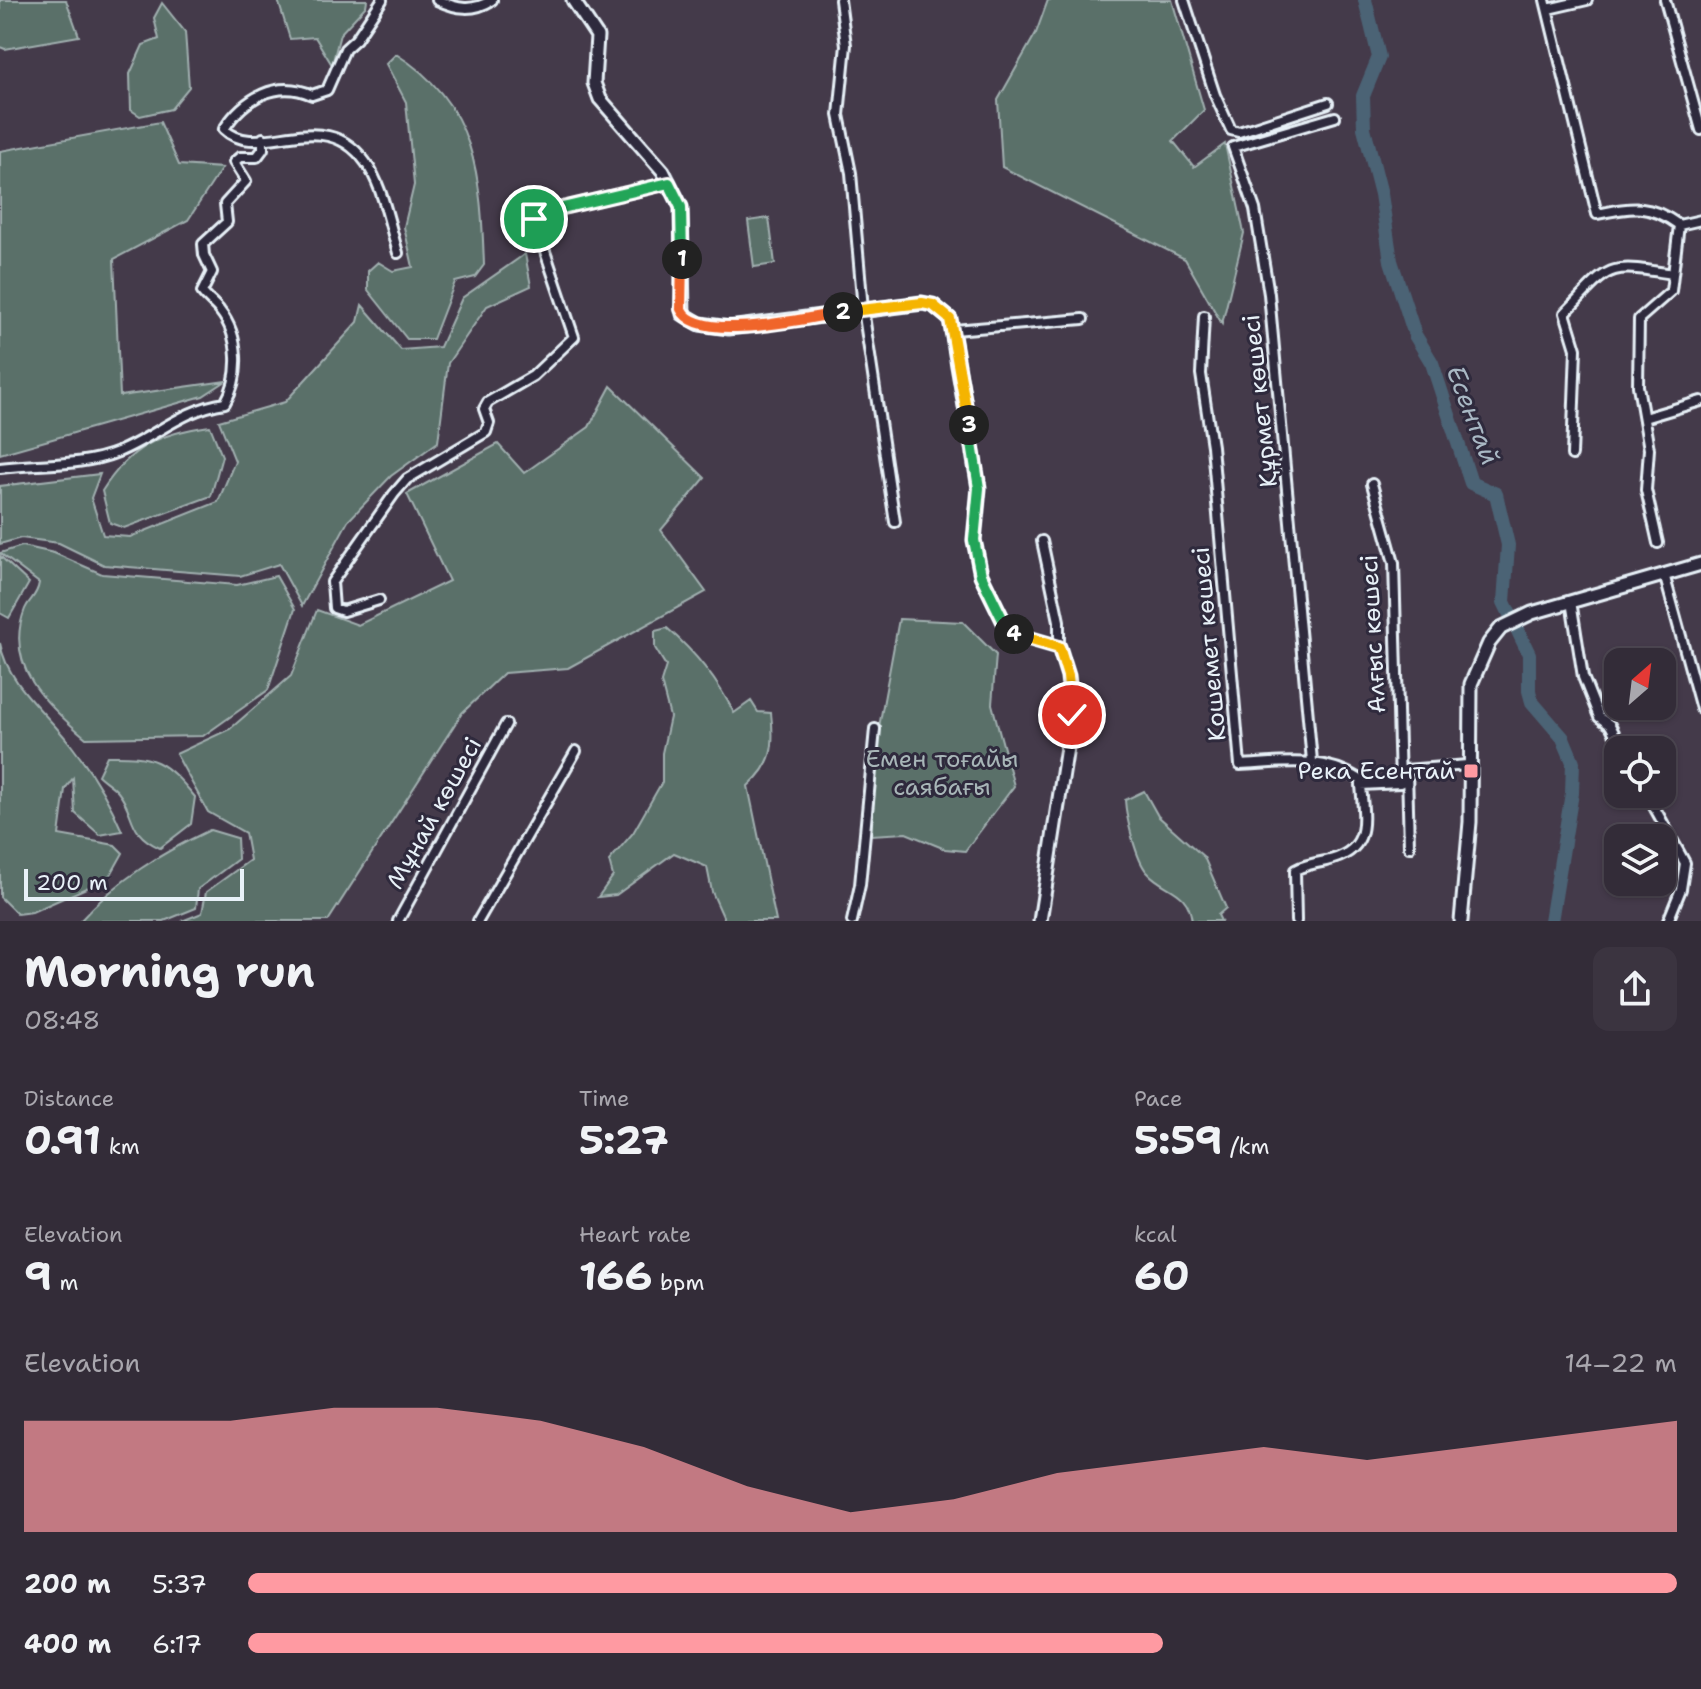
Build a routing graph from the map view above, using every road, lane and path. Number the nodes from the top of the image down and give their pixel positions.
1 (382, 0) edge
2 (437, 0) edge
3 (492, 0) edge
4 (573, 0) edge
5 (840, 0) edge
6 (1184, 0) edge
7 (1587, 0) edge
8 (1665, 0) edge
9 (1546, 4) edge
10 (1328, 103) dead end
11 (1335, 117) dead end
12 (1701, 130) edge
13 (263, 138) junction
14 (669, 183) junction
15 (1701, 220) edge
16 (1679, 225) junction
17 (398, 253) dead end
18 (1673, 274) junction
19 (863, 309) junction
20 (1204, 316) dead end
21 (1083, 319) dead end
22 (954, 330) junction
23 (1701, 401) edge
24 (1644, 418) junction
25 (1572, 455) dead end
26 (0, 468) edge
27 (1372, 484) dead end
28 (895, 522) dead end
29 (1042, 541) dead end
30 (1658, 543) dead end
31 (1701, 564) edge
32 (1664, 574) junction
33 (379, 600) dead end
34 (1571, 601) junction
35 (1059, 647) junction
36 (1701, 709) edge
37 (506, 724) dead end
38 (875, 729) dead end
39 (1616, 736) edge
40 (576, 751) dead end
41 (1312, 761) junction
42 (1468, 765) junction
43 (1404, 770) junction
44 (1361, 785) junction
45 (1655, 808) edge
46 (1409, 847) dead end
47 (398, 921) edge
48 (478, 921) edge
49 (852, 921) edge
50 (1040, 921) edge
51 (1296, 921) edge
52 (1461, 921) edge
53 (1668, 921) edge

1 - 13 street
2 - 3 street
4 - 14 street
5 - 19 street
6 - 10 street
7 - 9 street
8 - 12 street
9 - 16 street
11 - 41 street, Құрмет көшесі
13 - 17 street
13 - 26 street
14 - 19 street
14 - 33 street
15 - 16 street
16 - 18 street
18 - 24 street
18 - 25 street
19 - 22 street
19 - 28 street
20 - 41 street, Кошемет көшесі
21 - 22 street
22 - 35 street
23 - 24 street
24 - 30 street
27 - 43 street, Алғыс көшесі
29 - 35 street
31 - 32 street
32 - 34 street
32 - 36 street
34 - 39 street
34 - 42 street
35 - 50 street
37 - 47 street, Мұнай көшесі
38 - 49 street
40 - 48 street
41 - 44 street, Кошемет көшесі
42 - 43 street
42 - 52 street
43 - 44 street, Алғыс көшесі
43 - 46 street, Алғыс көшесі
44 - 51 street
45 - 53 street

